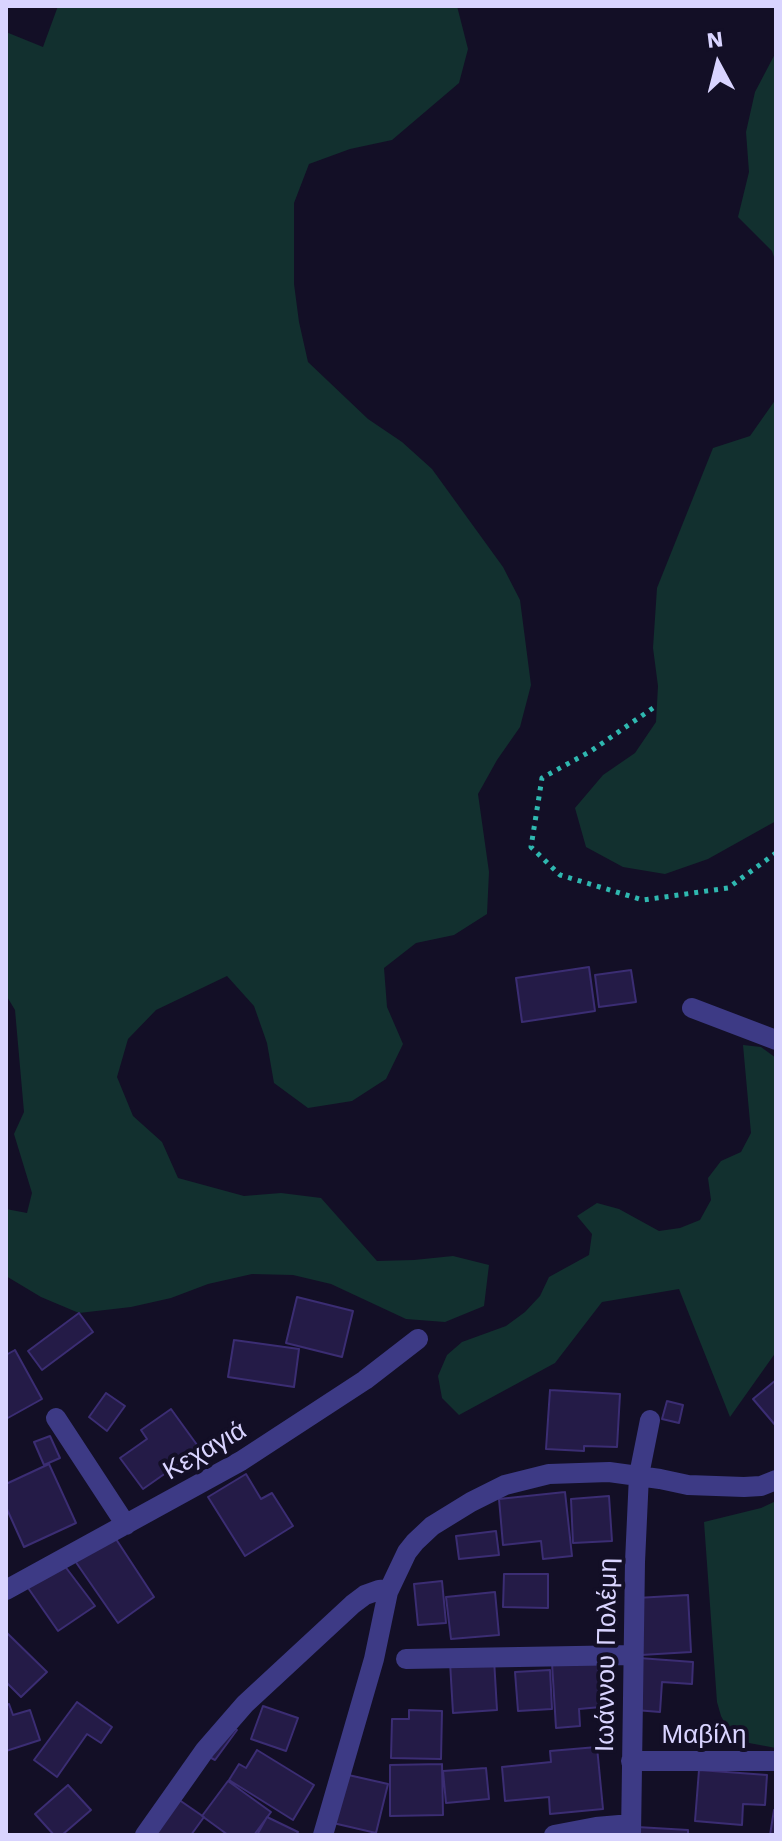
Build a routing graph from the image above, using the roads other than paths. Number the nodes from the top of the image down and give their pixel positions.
1 (692, 1008) dead end
2 (776, 1040) edge
3 (418, 1339) dead end
4 (56, 1418) dead end
5 (650, 1420) dead end
6 (639, 1475) junction
7 (776, 1480) edge
8 (126, 1525) junction
9 (389, 1589) junction
10 (6, 1590) edge
11 (632, 1655) junction
12 (406, 1659) dead end
13 (631, 1761) junction
14 (776, 1761) edge
15 (631, 1829) edge
16 (145, 1835) edge
17 (323, 1835) edge
18 (554, 1835) edge

1 - 2 street
3 - 8 street, Κεχαγιά
4 - 8 street
5 - 6 street, Ιωάννου Πολέμη
6 - 7 street
6 - 9 street
6 - 11 street, Ιωάννου Πολέμη
8 - 10 street, Κεχαγιά
9 - 16 street
9 - 17 street
11 - 12 street
11 - 13 street, Ιωάννου Πολέμη
13 - 14 street, Μαβίλη
13 - 15 street, Ιωάννου Πολέμη
15 - 18 street

